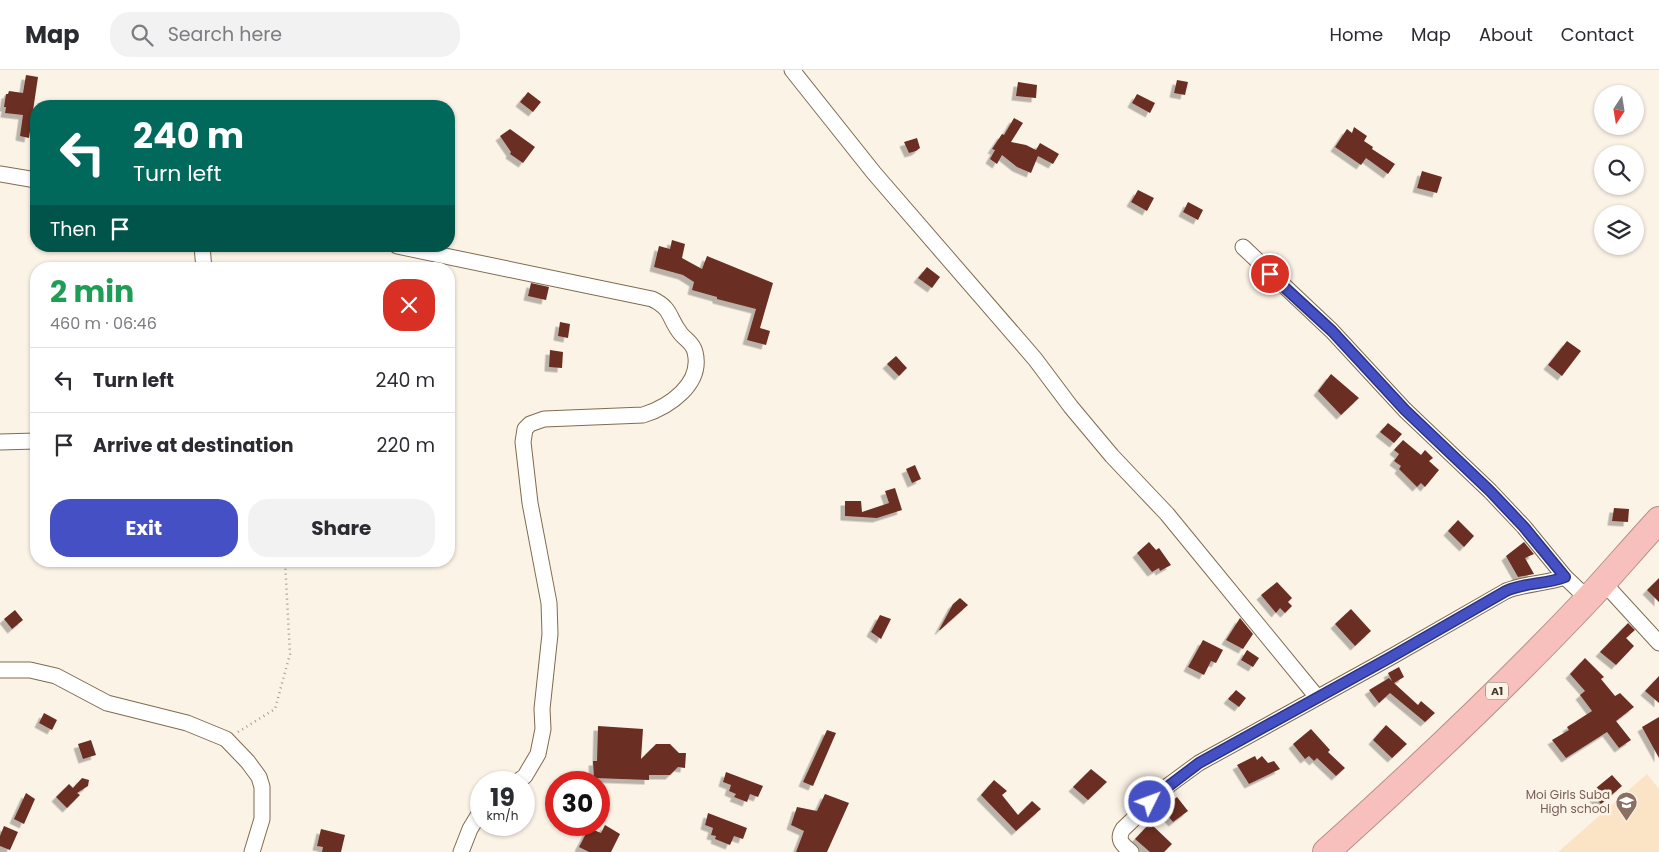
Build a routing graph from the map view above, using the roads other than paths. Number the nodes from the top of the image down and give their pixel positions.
1 (792, 70) edge
2 (0, 174) edge
3 (30, 179) edge
4 (1242, 247) dead end
5 (426, 252) edge
6 (30, 441) edge
7 (0, 442) edge
8 (1659, 520) edge
9 (1565, 577) junction
10 (1596, 590) junction
11 (1659, 643) edge
12 (0, 670) edge
13 (1317, 697) junction
14 (529, 771) edge
15 (470, 828) edge
16 (252, 852) edge
17 (461, 852) edge
18 (1131, 852) edge
19 (1326, 852) edge

1 - 13 street
2 - 3 street
4 - 9 street
5 - 14 street
6 - 7 street
8 - 10 highway, A1
9 - 10 street
9 - 13 street
10 - 11 street
10 - 19 highway, A1
12 - 16 street
13 - 18 street
15 - 17 street

